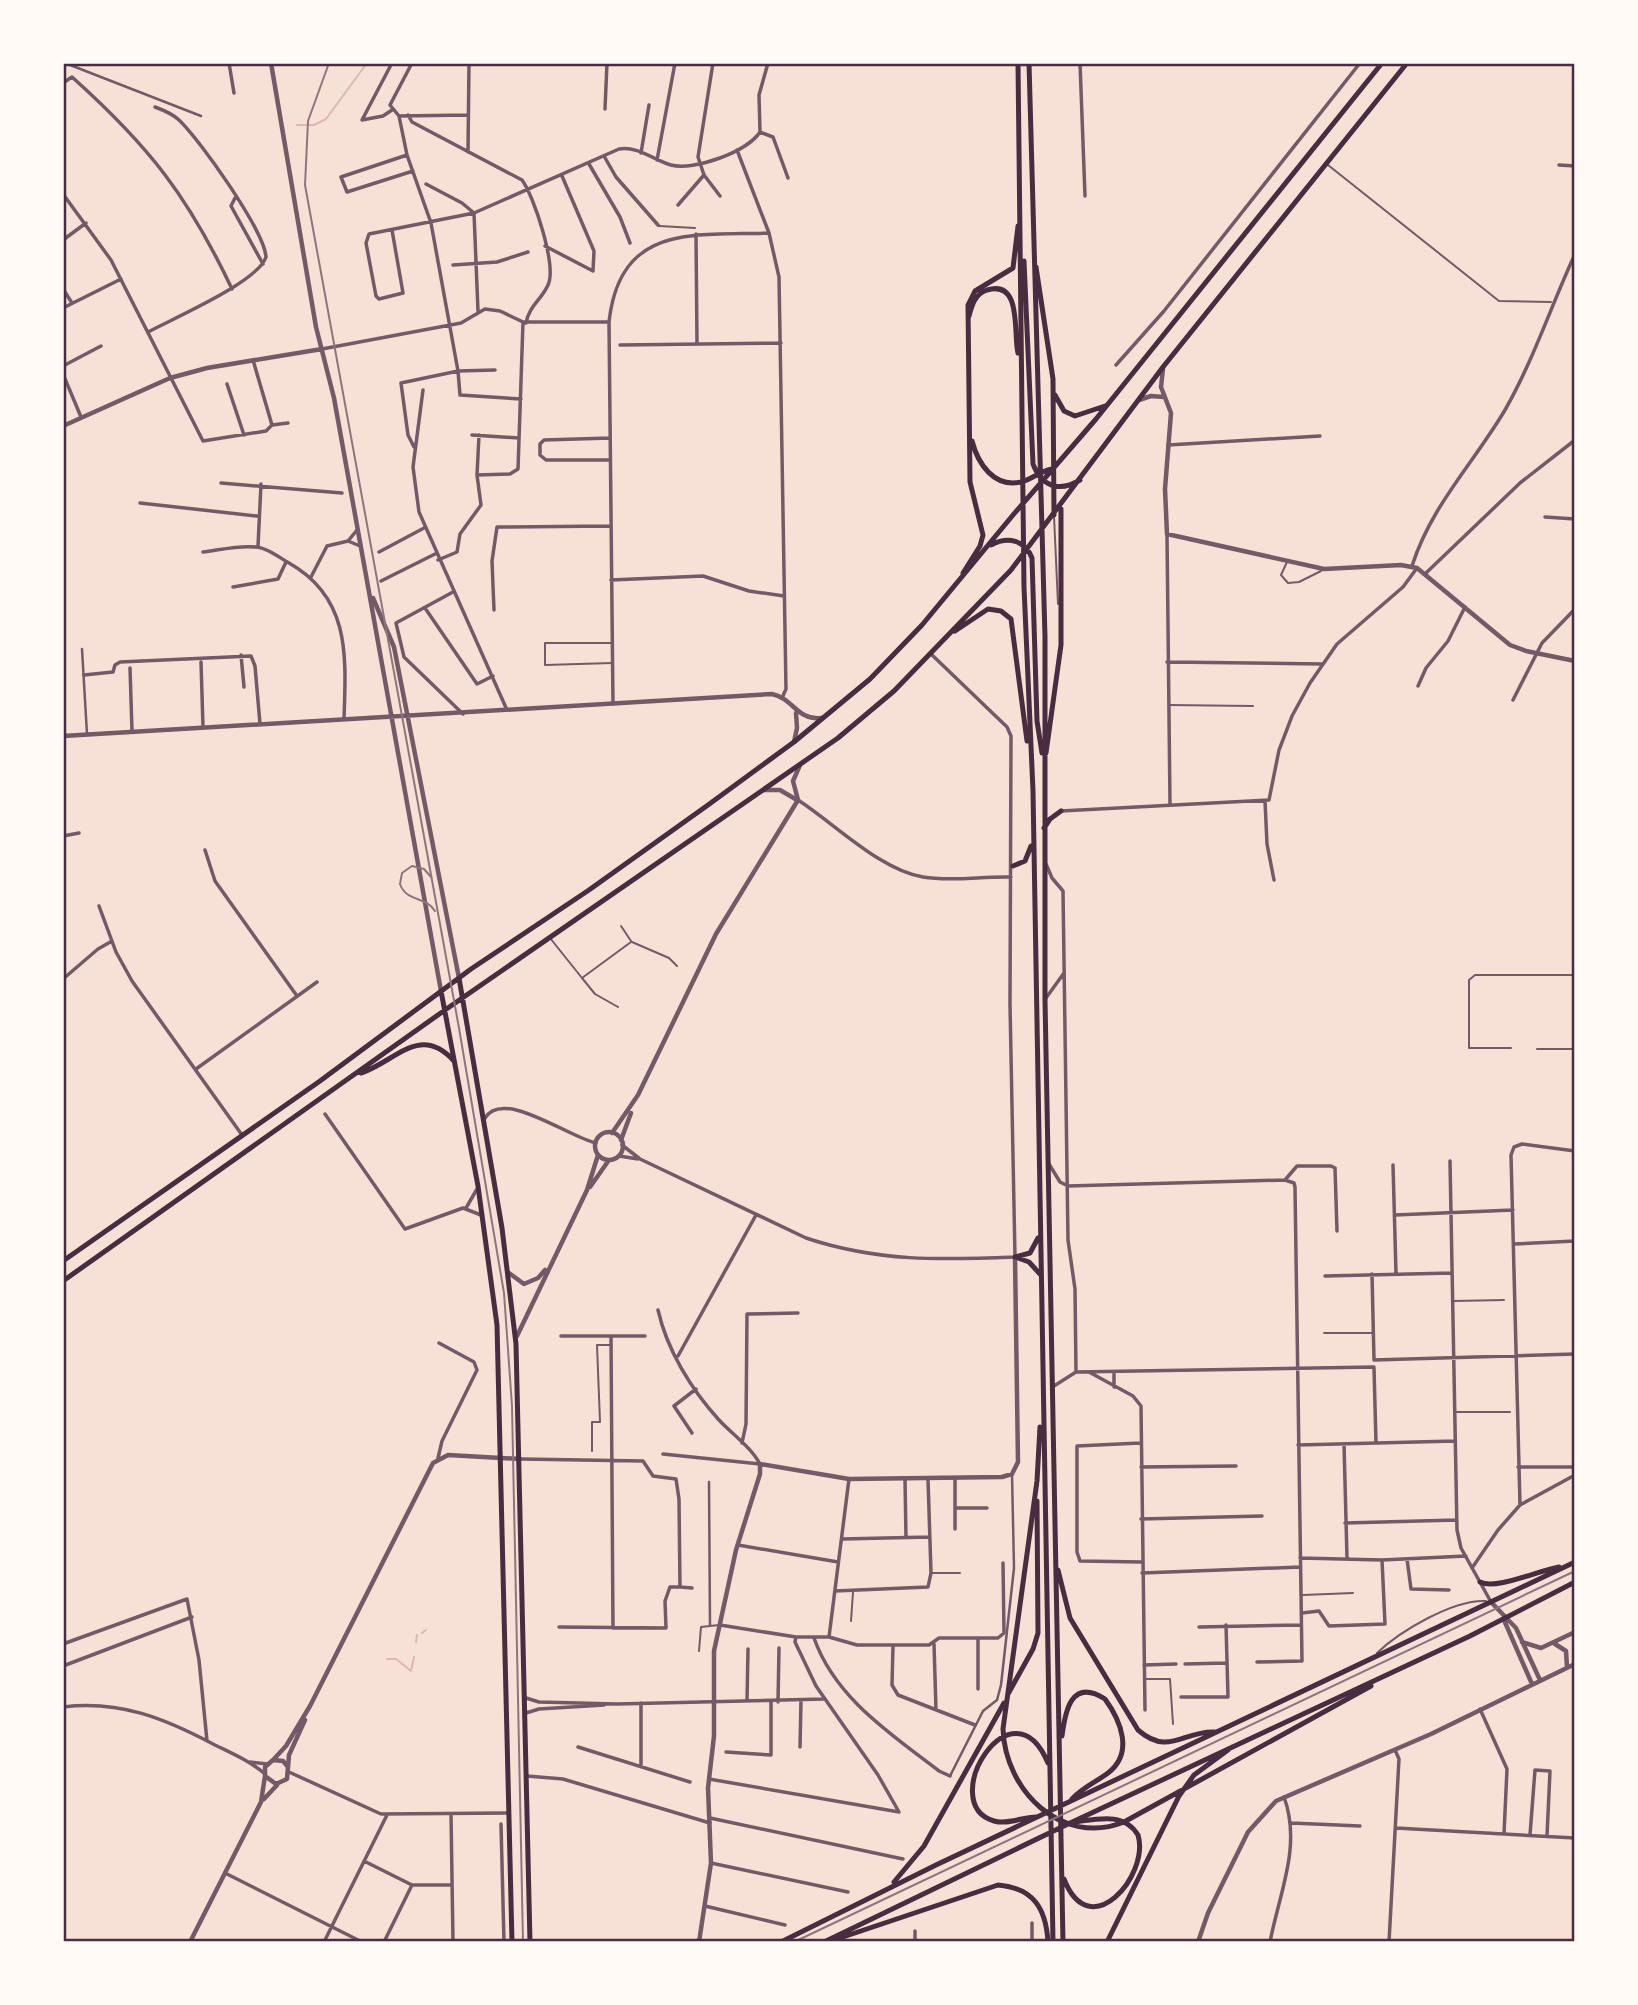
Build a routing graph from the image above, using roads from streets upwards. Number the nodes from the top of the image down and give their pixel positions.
1 (65, 63) edge
2 (229, 63) edge
3 (271, 63) edge
4 (392, 63) edge
5 (412, 63) edge
6 (469, 63) edge
7 (607, 63) edge
8 (675, 63) edge
9 (713, 63) edge
10 (768, 63) edge
11 (1018, 63) edge
12 (1029, 63) edge
13 (1080, 63) edge
14 (1360, 63) edge
15 (1382, 63) edge
16 (1407, 63) edge
17 (63, 83) edge
18 (234, 93) dead end
19 (649, 105) dead end
20 (155, 107) dead end
21 (605, 109) dead end
22 (392, 110) junction
23 (408, 115) junction
24 (468, 115) junction
25 (201, 116) dead end
26 (399, 116) junction
27 (760, 132) junction
28 (737, 150) junction
29 (468, 152) junction
30 (641, 153) junction
31 (407, 155) junction
32 (604, 156) junction
33 (657, 160) junction
34 (589, 164) junction
35 (699, 164) junction
36 (1559, 164) dead end
37 (1575, 166) edge
38 (413, 171) junction
39 (704, 175) junction
40 (562, 176) junction
41 (788, 178) dead end
42 (426, 184) dead end
43 (529, 189) junction
44 (63, 194) edge
45 (720, 196) dead end
46 (1085, 196) dead end
47 (235, 198) junction
48 (678, 205) dead end
49 (1021, 213) junction
50 (474, 214) junction
51 (86, 223) junction
52 (431, 223) junction
53 (658, 225) road end
54 (392, 230) junction
55 (769, 233) junction
56 (696, 234) junction
57 (63, 240) edge
58 (630, 243) dead end
59 (545, 246) junction
60 (1021, 248) junction
61 (528, 252) dead end
62 (1033, 254) junction
63 (1575, 254) edge
64 (263, 264) junction
65 (477, 264) junction
66 (453, 265) dead end
67 (121, 279) junction
68 (63, 289) edge
69 (232, 289) junction
70 (72, 303) junction
71 (63, 308) edge
72 (478, 311) junction
73 (524, 322) junction
74 (609, 322) junction
75 (968, 323) junction
76 (450, 326) junction
77 (148, 332) junction
78 (697, 343) junction
79 (780, 344) junction
80 (620, 345) dead end
81 (101, 346) dead end
82 (322, 349) junction
83 (1020, 358) junction
84 (253, 360) junction
85 (1116, 365) dead end
86 (63, 366) edge
87 (1163, 367) junction
88 (495, 370) dead end
89 (458, 371) junction
90 (63, 374) edge
91 (170, 378) junction
92 (227, 384) dead end
93 (423, 390) dead end
94 (1053, 390) junction
95 (1165, 398) junction
96 (521, 399) junction
97 (1137, 402) junction
98 (1108, 405) junction
99 (81, 417) junction
100 (288, 422) dead end
101 (272, 425) junction
102 (63, 426) edge
103 (970, 433) junction
104 (244, 435) junction
105 (472, 435) dead end
106 (479, 435) junction
107 (1320, 436) dead end
108 (519, 438) junction
109 (610, 438) junction
110 (1575, 440) edge
111 (1168, 445) junction
112 (414, 447) junction
113 (610, 460) junction
114 (1054, 468) junction
115 (1037, 474) junction
116 (477, 475) junction
117 (1083, 477) junction
118 (1042, 481) junction
119 (221, 483) dead end
120 (261, 484) junction
121 (1055, 487) junction
122 (342, 493) dead end
123 (140, 503) dead end
124 (1062, 505) junction
125 (257, 516) junction
126 (1054, 516) junction
127 (1545, 517) dead end
128 (1575, 519) edge
129 (611, 526) junction
130 (425, 528) junction
131 (358, 529) junction
132 (1167, 534) junction
133 (348, 541) junction
134 (258, 546) junction
135 (362, 547) junction
136 (1028, 549) junction
137 (984, 551) junction
138 (203, 552) dead end
139 (379, 552) dead end
140 (435, 554) junction
141 (438, 561) junction
142 (286, 562) junction
143 (1414, 567) junction
144 (1426, 573) junction
145 (311, 577) junction
146 (611, 580) junction
147 (961, 580) junction
148 (381, 581) dead end
149 (233, 587) dead end
150 (369, 588) junction
151 (453, 592) junction
152 (784, 596) junction
153 (1465, 607) junction
154 (425, 608) junction
155 (1575, 609) edge
156 (494, 610) dead end
157 (954, 632) junction
158 (82, 649) dead end
159 (931, 654) junction
160 (1536, 654) junction
161 (241, 655) junction
162 (1575, 661) edge
163 (201, 662) dead end
164 (1167, 662) junction
165 (1322, 664) junction
166 (130, 668) dead end
167 (84, 675) junction
168 (493, 676) junction
169 (1418, 686) dead end
170 (244, 687) dead end
171 (782, 698) junction
172 (1513, 699) dead end
173 (613, 704) junction
174 (796, 712) junction
175 (508, 713) junction
176 (463, 714) junction
177 (391, 716) junction
178 (407, 716) junction
179 (823, 717) junction
180 (344, 719) junction
181 (260, 724) junction
182 (203, 727) junction
183 (132, 731) junction
184 (87, 734) junction
185 (63, 736) edge
186 (793, 742) junction
187 (1031, 754) junction
188 (1044, 759) junction
189 (802, 763) junction
190 (764, 790) junction
191 (798, 800) junction
192 (1265, 801) junction
193 (1170, 804) junction
194 (1061, 811) joint
195 (1043, 831) junction
196 (1033, 832) junction
197 (79, 833) dead end
198 (63, 836) edge
199 (205, 850) dead end
200 (1043, 856) junction
201 (1013, 866) junction
202 (1011, 877) junction
203 (1274, 880) dead end
204 (99, 906) dead end
205 (112, 942) junction
206 (1065, 972) junction
207 (458, 978) junction
208 (63, 979) edge
209 (317, 982) dead end
210 (441, 992) junction
211 (298, 996) junction
212 (463, 998) junction
213 (1045, 1000) junction
214 (445, 1010) junction
215 (455, 1062) junction
216 (196, 1069) junction
217 (354, 1075) junction
218 (631, 1108) junction
219 (325, 1114) dead end
220 (484, 1124) junction
221 (612, 1133) junction
222 (242, 1135) junction
223 (596, 1143) junction
224 (622, 1143) junction
225 (1575, 1151) edge
226 (598, 1155) junction
227 (619, 1156) junction
228 (640, 1159) junction
229 (610, 1160) junction
230 (1450, 1161) dead end
231 (1049, 1164) junction
232 (1393, 1165) dead end
233 (1285, 1180) junction
234 (478, 1186) junction
235 (1068, 1186) junction
236 (587, 1191) junction
237 (466, 1208) junction
238 (1513, 1210) junction
239 (1451, 1213) junction
240 (756, 1215) junction
241 (1395, 1215) junction
242 (483, 1216) junction
243 (1040, 1228) junction
244 (1338, 1231) dead end
245 (1575, 1241) edge
246 (1514, 1244) junction
247 (1015, 1257) junction
248 (63, 1261) edge
249 (550, 1264) junction
250 (509, 1273) junction
251 (1396, 1273) junction
252 (1452, 1273) junction
253 (1372, 1274) junction
254 (1041, 1276) junction
255 (1325, 1276) dead end
256 (63, 1281) edge
257 (658, 1310) dead end
258 (798, 1314) dead end
259 (561, 1336) dead end
260 (611, 1336) junction
261 (645, 1336) dead end
262 (439, 1343) dead end
263 (516, 1344) junction
264 (1575, 1354) edge
265 (1517, 1356) junction
266 (677, 1358) junction
267 (1454, 1358) junction
268 (1374, 1360) junction
269 (1374, 1367) junction
270 (1298, 1369) junction
271 (1076, 1371) junction
272 (1088, 1372) junction
273 (1114, 1372) junction
274 (1054, 1386) junction
275 (1114, 1387) junction
276 (696, 1389) junction
277 (1042, 1410) junction
278 (692, 1433) dead end
279 (1455, 1441) junction
280 (741, 1443) junction
281 (1140, 1443) junction
282 (1376, 1443) junction
283 (1344, 1444) junction
284 (1298, 1445) junction
285 (663, 1454) dead end
286 (502, 1457) junction
287 (438, 1458) junction
288 (520, 1459) junction
289 (611, 1461) junction
290 (760, 1464) junction
291 (1236, 1466) dead end
292 (1575, 1466) edge
293 (1141, 1467) junction
294 (1518, 1467) junction
295 (1012, 1474) junction
296 (1575, 1475) edge
297 (955, 1478) junction
298 (849, 1479) junction
299 (905, 1479) junction
300 (928, 1479) junction
301 (1037, 1481) junction
302 (709, 1482) dead end
303 (1520, 1505) junction
304 (955, 1508) junction
305 (987, 1508) dead end
306 (1262, 1516) dead end
307 (1141, 1519) junction
308 (1457, 1520) junction
309 (1345, 1523) junction
310 (955, 1529) dead end
311 (930, 1537) junction
312 (906, 1538) junction
313 (842, 1539) junction
314 (738, 1545) junction
315 (1055, 1553) junction
316 (1466, 1556) junction
317 (1300, 1558) junction
318 (1348, 1558) junction
319 (1407, 1559) junction
320 (1382, 1560) junction
321 (838, 1562) junction
322 (1142, 1562) junction
323 (1575, 1562) edge
324 (1003, 1563) dead end
325 (1300, 1566) junction
326 (1565, 1566) junction
327 (1472, 1568) junction
328 (1142, 1573) junction
329 (1479, 1582) junction
330 (1575, 1582) edge
331 (680, 1587) junction
332 (692, 1588) dead end
333 (1449, 1590) dead end
334 (835, 1591) junction
335 (1491, 1602) junction
336 (1301, 1613) junction
337 (192, 1617) junction
338 (1504, 1619) junction
339 (710, 1625) road end
340 (720, 1625) junction
341 (1226, 1625) junction
342 (1301, 1625) junction
343 (559, 1627) dead end
344 (1199, 1627) dead end
345 (613, 1628) junction
346 (1575, 1632) edge
347 (796, 1637) junction
348 (829, 1637) junction
349 (1002, 1637) junction
350 (814, 1639) junction
351 (978, 1639) junction
352 (1009, 1639) junction
353 (1522, 1642) junction
354 (63, 1644) edge
355 (934, 1644) junction
356 (1553, 1644) junction
357 (893, 1646) junction
358 (779, 1648) dead end
359 (748, 1650) dead end
360 (1257, 1662) dead end
361 (1226, 1663) junction
362 (1176, 1664) dead end
363 (1185, 1664) dead end
364 (1575, 1664) edge
365 (1144, 1665) junction
366 (64, 1666) edge
367 (1566, 1668) junction
368 (1379, 1680) junction
369 (1540, 1681) junction
370 (1532, 1684) junction
371 (978, 1689) dead end
372 (1181, 1697) dead end
373 (526, 1698) junction
374 (825, 1699) junction
375 (801, 1701) junction
376 (714, 1702) junction
377 (747, 1702) junction
378 (771, 1702) junction
379 (778, 1702) junction
380 (641, 1703) junction
381 (617, 1704) junction
382 (310, 1706) junction
383 (63, 1707) edge
384 (1480, 1709) junction
385 (936, 1710) junction
386 (1145, 1710) dead end
387 (526, 1713) junction
388 (975, 1725) junction
389 (1215, 1732) junction
390 (207, 1741) junction
391 (800, 1747) dead end
392 (1230, 1747) junction
393 (578, 1748) dead end
394 (1059, 1749) junction
395 (1395, 1750) junction
396 (726, 1752) dead end
397 (245, 1760) junction
398 (273, 1760) junction
399 (267, 1764) junction
400 (641, 1766) junction
401 (1049, 1766) junction
402 (289, 1770) junction
403 (265, 1775) junction
404 (527, 1776) junction
405 (950, 1776) joint
406 (709, 1779) junction
407 (690, 1782) dead end
408 (280, 1784) junction
409 (1283, 1796) junction
410 (261, 1802) junction
411 (1070, 1802) junction
412 (510, 1813) junction
413 (451, 1814) junction
414 (387, 1815) junction
415 (1038, 1817) junction
416 (710, 1821) junction
417 (1291, 1823) junction
418 (501, 1824) dead end
419 (1068, 1824) junction
420 (1360, 1826) dead end
421 (1396, 1828) junction
422 (1504, 1834) junction
423 (1530, 1835) junction
424 (1547, 1836) junction
425 (1575, 1838) edge
426 (903, 1859) dead end
427 (364, 1861) junction
428 (711, 1863) junction
429 (1062, 1872) junction
430 (225, 1873) junction
431 (412, 1885) junction
432 (452, 1885) junction
433 (888, 1888) junction
434 (848, 1892) dead end
435 (705, 1906) junction
436 (1032, 1923) dead end
437 (785, 1925) dead end
438 (331, 1926) junction
439 (915, 1931) dead end
440 (825, 1941) edge
441 (190, 1942) edge
442 (324, 1942) edge
443 (362, 1942) edge
444 (384, 1942) edge
445 (453, 1942) edge
446 (504, 1942) edge
447 (512, 1942) edge
448 (530, 1942) edge
449 (699, 1942) edge
450 (781, 1942) edge
451 (915, 1942) edge
452 (1032, 1942) edge
453 (1051, 1942) edge
454 (1063, 1942) edge
455 (1107, 1942) edge
456 (1198, 1942) edge
457 (1270, 1942) edge
458 (1389, 1942) edge

1 - 25 street
2 - 18 street
3 - 82 street
4 - 22 street
5 - 22 street
6 - 24 street
7 - 21 street
8 - 33 street
9 - 35 street
10 - 27 street
11 - 49 main road
12 - 62 main road
13 - 46 street
14 - 85 street
15 - 98 main road
16 - 87 main road
17 - 69 street
19 - 30 street
20 - 47 street
22 - 26 street
23 - 24 street
23 - 26 street
23 - 29 street
24 - 29 street
26 - 31 street
27 - 28 street
27 - 41 street
28 - 35 street
28 - 55 street
29 - 43 street
30 - 32 street
30 - 33 street
31 - 38 street
31 - 38 street
32 - 34 street
32 - 53 street
33 - 35 street
34 - 40 street
34 - 58 street
35 - 39 street
36 - 37 street
38 - 52 street
39 - 45 street
39 - 48 street
40 - 43 street
40 - 59 street
42 - 50 street
43 - 50 street
43 - 59 street
44 - 51 street
47 - 64 street
47 - 64 street
49 - 60 main road
49 - 75 main road
50 - 52 street
50 - 65 street
51 - 57 street
51 - 67 street
52 - 54 street
52 - 76 street
54 - 54 street
55 - 56 street
55 - 79 street
56 - 74 street
56 - 78 street
59 - 73 street
60 - 83 main road
60 - 115 main road
61 - 65 street
62 - 94 main road
62 - 188 main road
63 - 143 street
64 - 69 street
65 - 66 street
65 - 72 street
67 - 70 street
67 - 77 street
68 - 70 street
69 - 77 street
70 - 71 street
72 - 73 street
72 - 76 street
73 - 74 street
73 - 96 street
74 - 109 street
75 - 83 main road
75 - 103 main road
76 - 82 street
76 - 89 street
77 - 91 street
78 - 79 street
78 - 80 street
79 - 152 street
81 - 86 street
82 - 84 street
82 - 131 street
83 - 187 main road
84 - 91 street
84 - 101 street
87 - 95 street
87 - 97 main road
88 - 89 street
89 - 96 street
89 - 112 street
90 - 99 street
91 - 99 street
91 - 104 street
92 - 104 street
93 - 112 street
94 - 98 main road
94 - 114 main road
95 - 97 street
95 - 111 street
96 - 108 street
97 - 117 main road
98 - 114 main road
99 - 102 street
100 - 101 street
101 - 104 street
103 - 115 main road
103 - 147 main road
105 - 106 street
106 - 108 street
106 - 116 street
107 - 111 street
108 - 116 street
109 - 113 street
109 - 113 street
110 - 144 street
111 - 132 street
112 - 130 street
113 - 129 street
114 - 115 main road
114 - 118 main road
114 - 121 main road
115 - 118 main road
116 - 141 street
117 - 121 main road
117 - 124 main road
118 - 121 main road
118 - 137 main road
119 - 120 street
120 - 122 street
120 - 125 street
121 - 126 main road
123 - 125 street
124 - 126 main road
124 - 188 main road
125 - 134 street
126 - 136 main road
127 - 128 street
129 - 146 street
129 - 156 street
130 - 139 street
130 - 140 street
131 - 133 street
131 - 135 street
132 - 143 street
132 - 164 street
133 - 135 street
133 - 145 street
134 - 138 street
134 - 142 street
135 - 150 street
136 - 137 main road
136 - 157 main road
136 - 188 main road
137 - 147 main road
140 - 141 street
140 - 148 street
141 - 151 street
142 - 145 street
142 - 149 street
143 - 144 street
143 - 165 street
144 - 153 street
145 - 180 street
146 - 152 street
146 - 173 street
147 - 179 main road
150 - 177 street
150 - 178 street
151 - 154 street
151 - 168 street
152 - 171 street
153 - 160 street
153 - 169 street
154 - 168 street
154 - 176 street
155 - 160 street
157 - 159 main road
157 - 187 main road
158 - 167 street
159 - 189 main road
159 - 201 street
160 - 162 street
160 - 172 street
161 - 167 street
161 - 170 street
161 - 181 street
163 - 182 street
164 - 165 street
164 - 193 street
165 - 192 street
166 - 183 street
167 - 184 street
168 - 175 street
171 - 173 street
171 - 174 street
173 - 175 street
174 - 179 street
174 - 186 street
175 - 176 street
176 - 178 street
177 - 178 street
177 - 180 street
177 - 210 street
178 - 207 street
179 - 186 main road
180 - 181 street
181 - 182 street
182 - 183 street
183 - 184 street
184 - 185 street
186 - 207 main road
187 - 196 main road
188 - 195 main road
189 - 190 main road
189 - 191 street
190 - 191 street
190 - 212 main road
191 - 202 street
191 - 218 street
192 - 193 street
192 - 203 street
193 - 194 street
194 - 195 main road
195 - 200 main road
196 - 201 main road
196 - 243 main road
197 - 198 street
199 - 211 street
200 - 206 street
200 - 213 main road
201 - 202 street
202 - 247 street
204 - 205 street
205 - 208 street
205 - 216 street
206 - 213 street
206 - 235 street
207 - 210 main road
207 - 212 main road
209 - 211 street
210 - 214 main road
210 - 222 main road
211 - 216 street
212 - 214 main road
212 - 220 main road
213 - 231 main road
214 - 215 main road
214 - 217 main road
215 - 217 main road
215 - 234 main road
216 - 222 street
217 - 256 main road
218 - 221 street
218 - 224 street
219 - 237 street
220 - 223 street
220 - 250 main road
221 - 223 street
221 - 224 street
222 - 248 main road
223 - 226 street
224 - 227 street
224 - 228 street
225 - 238 street
226 - 229 street
226 - 236 street
227 - 228 street
227 - 229 street
228 - 240 street
229 - 236 street
230 - 239 street
231 - 235 street
231 - 274 main road
232 - 241 street
233 - 235 street
233 - 244 street
233 - 270 street
234 - 237 street
234 - 242 main road
235 - 271 street
236 - 249 street
237 - 242 street
238 - 239 street
238 - 246 street
239 - 241 street
239 - 252 street
240 - 247 street
240 - 266 street
241 - 251 street
242 - 286 main road
243 - 247 main road
243 - 254 main road
245 - 246 street
246 - 265 street
247 - 254 main road
247 - 295 street
249 - 250 street
249 - 263 street
250 - 263 main road
251 - 252 street
251 - 253 street
252 - 267 street
253 - 255 street
253 - 268 street
254 - 277 main road
257 - 266 street
258 - 280 street
259 - 260 street
260 - 261 street
260 - 289 street
262 - 287 street
263 - 288 main road
264 - 265 street
265 - 267 street
265 - 294 street
266 - 276 street
267 - 268 street
267 - 279 street
268 - 269 street
269 - 270 street
269 - 282 street
270 - 273 street
270 - 284 street
271 - 272 street
271 - 274 street
272 - 273 street
272 - 275 street
273 - 275 street
274 - 315 main road
275 - 281 street
276 - 278 street
276 - 280 street
277 - 301 main road
277 - 401 main road
279 - 282 street
279 - 308 street
280 - 290 street
281 - 293 street
281 - 322 street
282 - 283 street
283 - 284 street
283 - 309 street
284 - 317 street
285 - 290 street
286 - 287 street
286 - 288 street
286 - 412 main road
287 - 382 street
288 - 289 street
288 - 373 main road
289 - 331 street
289 - 345 street
290 - 298 street
290 - 314 street
291 - 293 street
292 - 294 street
293 - 307 street
294 - 303 street
295 - 297 street
295 - 352 street
296 - 303 street
297 - 300 street
297 - 304 street
298 - 299 street
298 - 313 street
299 - 300 street
299 - 312 street
300 - 311 street
301 - 368 main road
301 - 433 main road
302 - 339 street
303 - 327 street
304 - 305 street
304 - 310 street
306 - 307 street
307 - 322 street
308 - 309 street
308 - 316 street
309 - 318 street
311 - 312 street
311 - 334 street
312 - 313 street
313 - 321 street
314 - 321 street
314 - 340 street
315 - 389 main road
315 - 394 main road
316 - 319 street
316 - 327 street
317 - 318 street
317 - 325 street
318 - 320 street
319 - 320 street
319 - 333 street
320 - 336 street
321 - 334 street
322 - 328 street
323 - 326 main road
324 - 349 street
325 - 328 street
325 - 336 street
326 - 329 main road
326 - 335 main road
327 - 329 street
328 - 365 street
329 - 335 street
330 - 338 main road
331 - 332 street
331 - 345 street
334 - 348 street
335 - 338 street
335 - 389 main road
336 - 342 street
337 - 354 street
337 - 366 street
337 - 390 street
338 - 353 street
338 - 368 main road
338 - 370 street
340 - 347 street
340 - 376 street
341 - 342 street
341 - 344 street
341 - 361 street
342 - 360 street
343 - 345 street
346 - 356 street
347 - 350 street
347 - 374 street
348 - 350 street
348 - 357 street
349 - 351 street
349 - 352 street
350 - 405 street
351 - 355 street
351 - 371 street
352 - 388 street
353 - 356 street
353 - 369 street
355 - 357 street
355 - 385 street
356 - 367 street
357 - 385 street
358 - 379 street
359 - 377 street
361 - 363 street
361 - 372 street
362 - 365 street
364 - 367 street
365 - 386 street
367 - 369 street
368 - 392 main road
369 - 370 street
370 - 384 street
373 - 381 street
373 - 387 main road
374 - 375 street
374 - 406 street
375 - 379 street
375 - 391 street
376 - 377 street
376 - 380 street
376 - 406 street
377 - 378 street
378 - 379 street
378 - 396 street
380 - 381 street
380 - 400 street
381 - 387 street
382 - 398 street
382 - 402 street
383 - 390 street
384 - 395 street
384 - 422 street
385 - 388 street
387 - 404 main road
388 - 405 street
389 - 411 main road
390 - 397 street
392 - 419 main road
392 - 455 main road
393 - 400 street
394 - 411 main road
394 - 429 main road
395 - 409 street
395 - 421 street
397 - 399 street
397 - 403 street
398 - 399 street
398 - 402 street
399 - 403 street
400 - 407 street
401 - 415 main road
401 - 453 main road
402 - 408 street
402 - 414 street
403 - 408 street
403 - 410 street
404 - 416 street
404 - 448 main road
406 - 416 street
408 - 410 street
409 - 417 street
409 - 456 street
410 - 430 street
411 - 415 main road
412 - 413 street
412 - 447 main road
413 - 414 street
413 - 432 street
414 - 427 street
415 - 433 main road
416 - 426 street
416 - 428 street
417 - 420 street
417 - 457 street
418 - 446 street
419 - 429 main road
419 - 440 main road
421 - 422 street
421 - 458 street
422 - 423 street
423 - 424 street
423 - 424 street
424 - 425 street
427 - 431 street
427 - 438 street
428 - 434 street
428 - 435 street
429 - 454 main road
430 - 438 street
430 - 441 street
431 - 432 street
431 - 444 street
432 - 445 street
433 - 450 main road
435 - 437 street
435 - 449 street
436 - 452 street
438 - 442 street
438 - 443 street
439 - 451 street
440 - 453 main road

